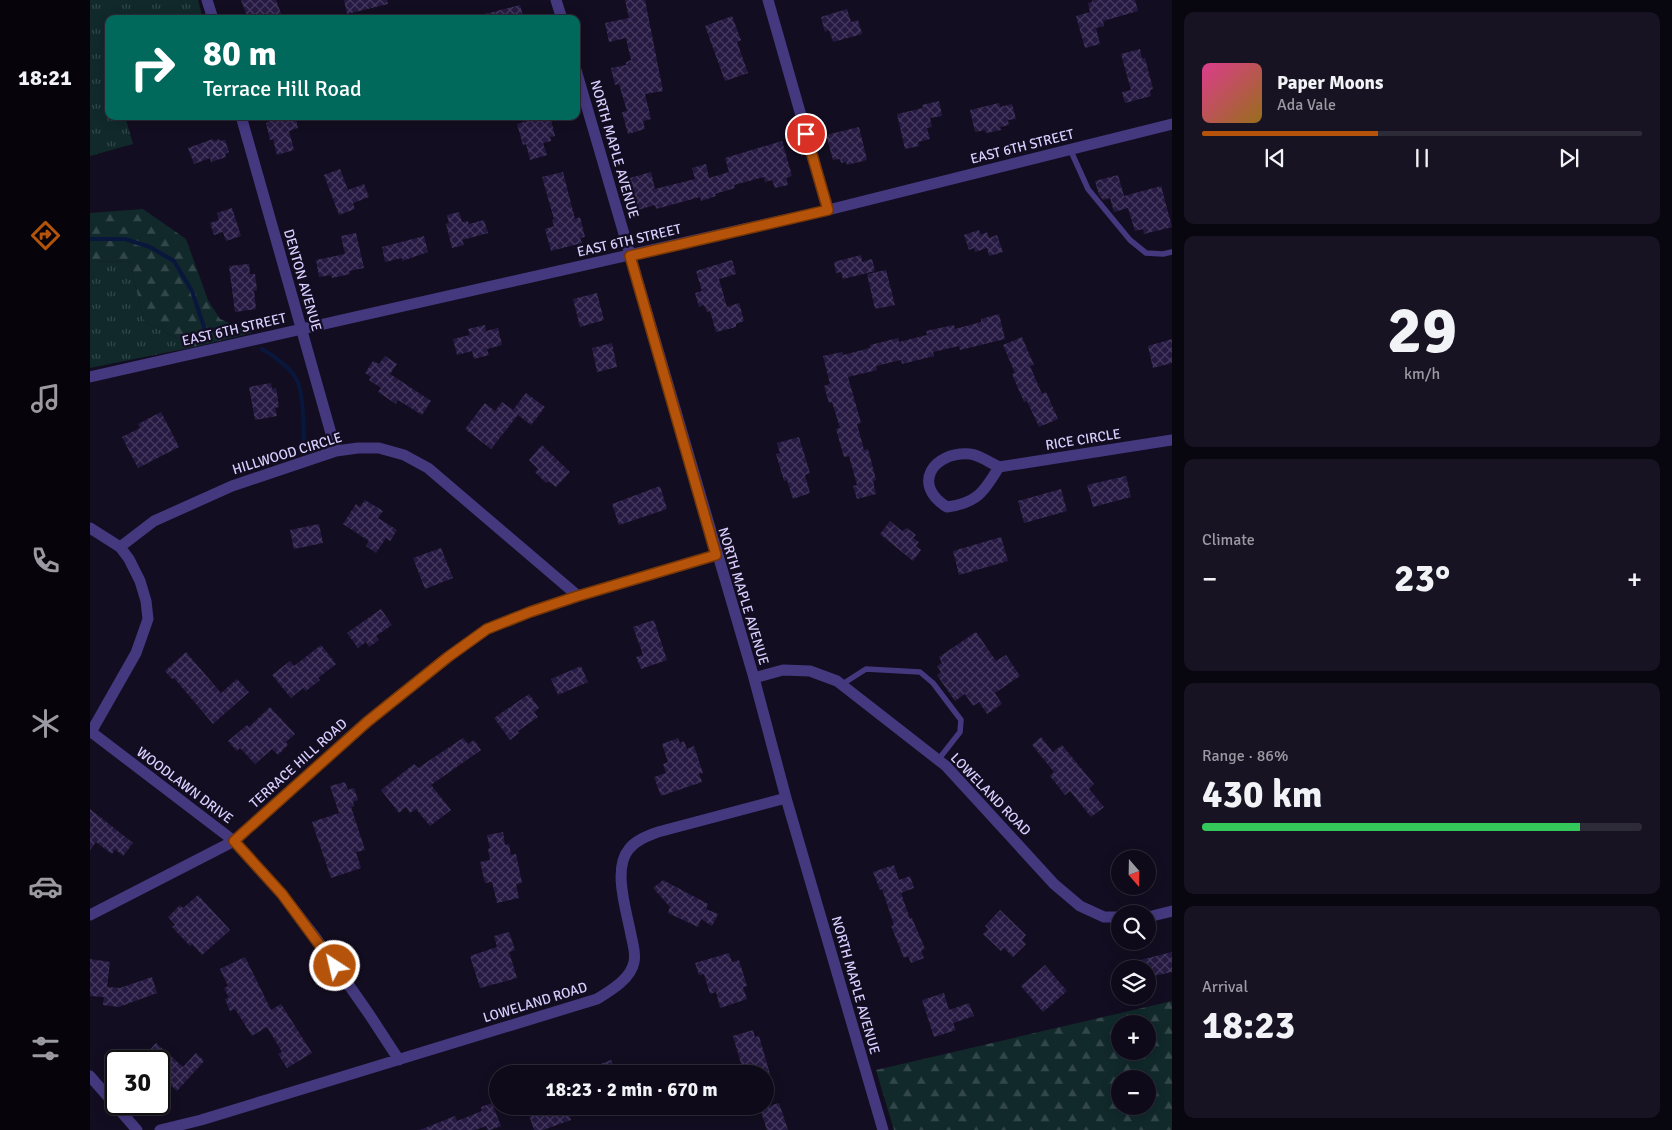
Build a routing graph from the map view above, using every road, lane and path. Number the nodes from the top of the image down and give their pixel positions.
1 (207, 0) edge
2 (556, 0) edge
3 (768, 0) edge
4 (212, 15) edge
5 (561, 15) edge
6 (580, 84) edge
7 (242, 120) edge
8 (1172, 124) edge
9 (1070, 150) junction
10 (828, 210) junction
11 (1172, 252) edge
12 (630, 256) junction
13 (302, 330) junction
14 (90, 377) edge
15 (1172, 440) edge
16 (336, 452) junction
17 (999, 467) junction
18 (90, 528) edge
19 (120, 548) junction
20 (716, 555) junction
21 (578, 596) junction
22 (754, 678) junction
23 (841, 685) junction
24 (91, 732) edge
25 (938, 760) junction
26 (786, 798) junction
27 (234, 841) junction
28 (1172, 911) edge
29 (90, 915) edge
30 (1156, 915) edge
31 (1111, 917) edge
32 (399, 1060) junction
33 (90, 1076) edge
34 (137, 1130) edge
35 (160, 1130) edge
36 (883, 1130) edge

1 - 4 street
2 - 5 street
3 - 10 street
6 - 12 street, NORTH MAPLE AVENUE
7 - 13 street, DENTON AVENUE
8 - 9 street, EAST 6TH STREET
9 - 10 street, EAST 6TH STREET
9 - 11 lane
10 - 12 street, EAST 6TH STREET
12 - 13 street, EAST 6TH STREET
12 - 20 street, NORTH MAPLE AVENUE
13 - 14 street, EAST 6TH STREET
13 - 16 street, DENTON AVENUE
15 - 17 street, RICE CIRCLE
16 - 19 street, HILLWOOD CIRCLE
16 - 21 street, HILLWOOD CIRCLE
17 - 17 street
18 - 19 street
19 - 24 street
20 - 21 street, TERRACE HILL ROAD
20 - 22 street, NORTH MAPLE AVENUE
21 - 27 street, TERRACE HILL ROAD
22 - 23 street, LOWELAND ROAD
22 - 26 street, NORTH MAPLE AVENUE
23 - 25 street, LOWELAND ROAD
23 - 25 lane
24 - 27 street, WOODLAWN DRIVE
25 - 31 street, LOWELAND ROAD
26 - 32 street, LOWELAND ROAD
26 - 36 street, NORTH MAPLE AVENUE
27 - 29 street, TERRACE HILL ROAD
27 - 32 street, WOODLAWN DRIVE
28 - 30 street
32 - 35 street, LOWELAND ROAD
33 - 34 street

